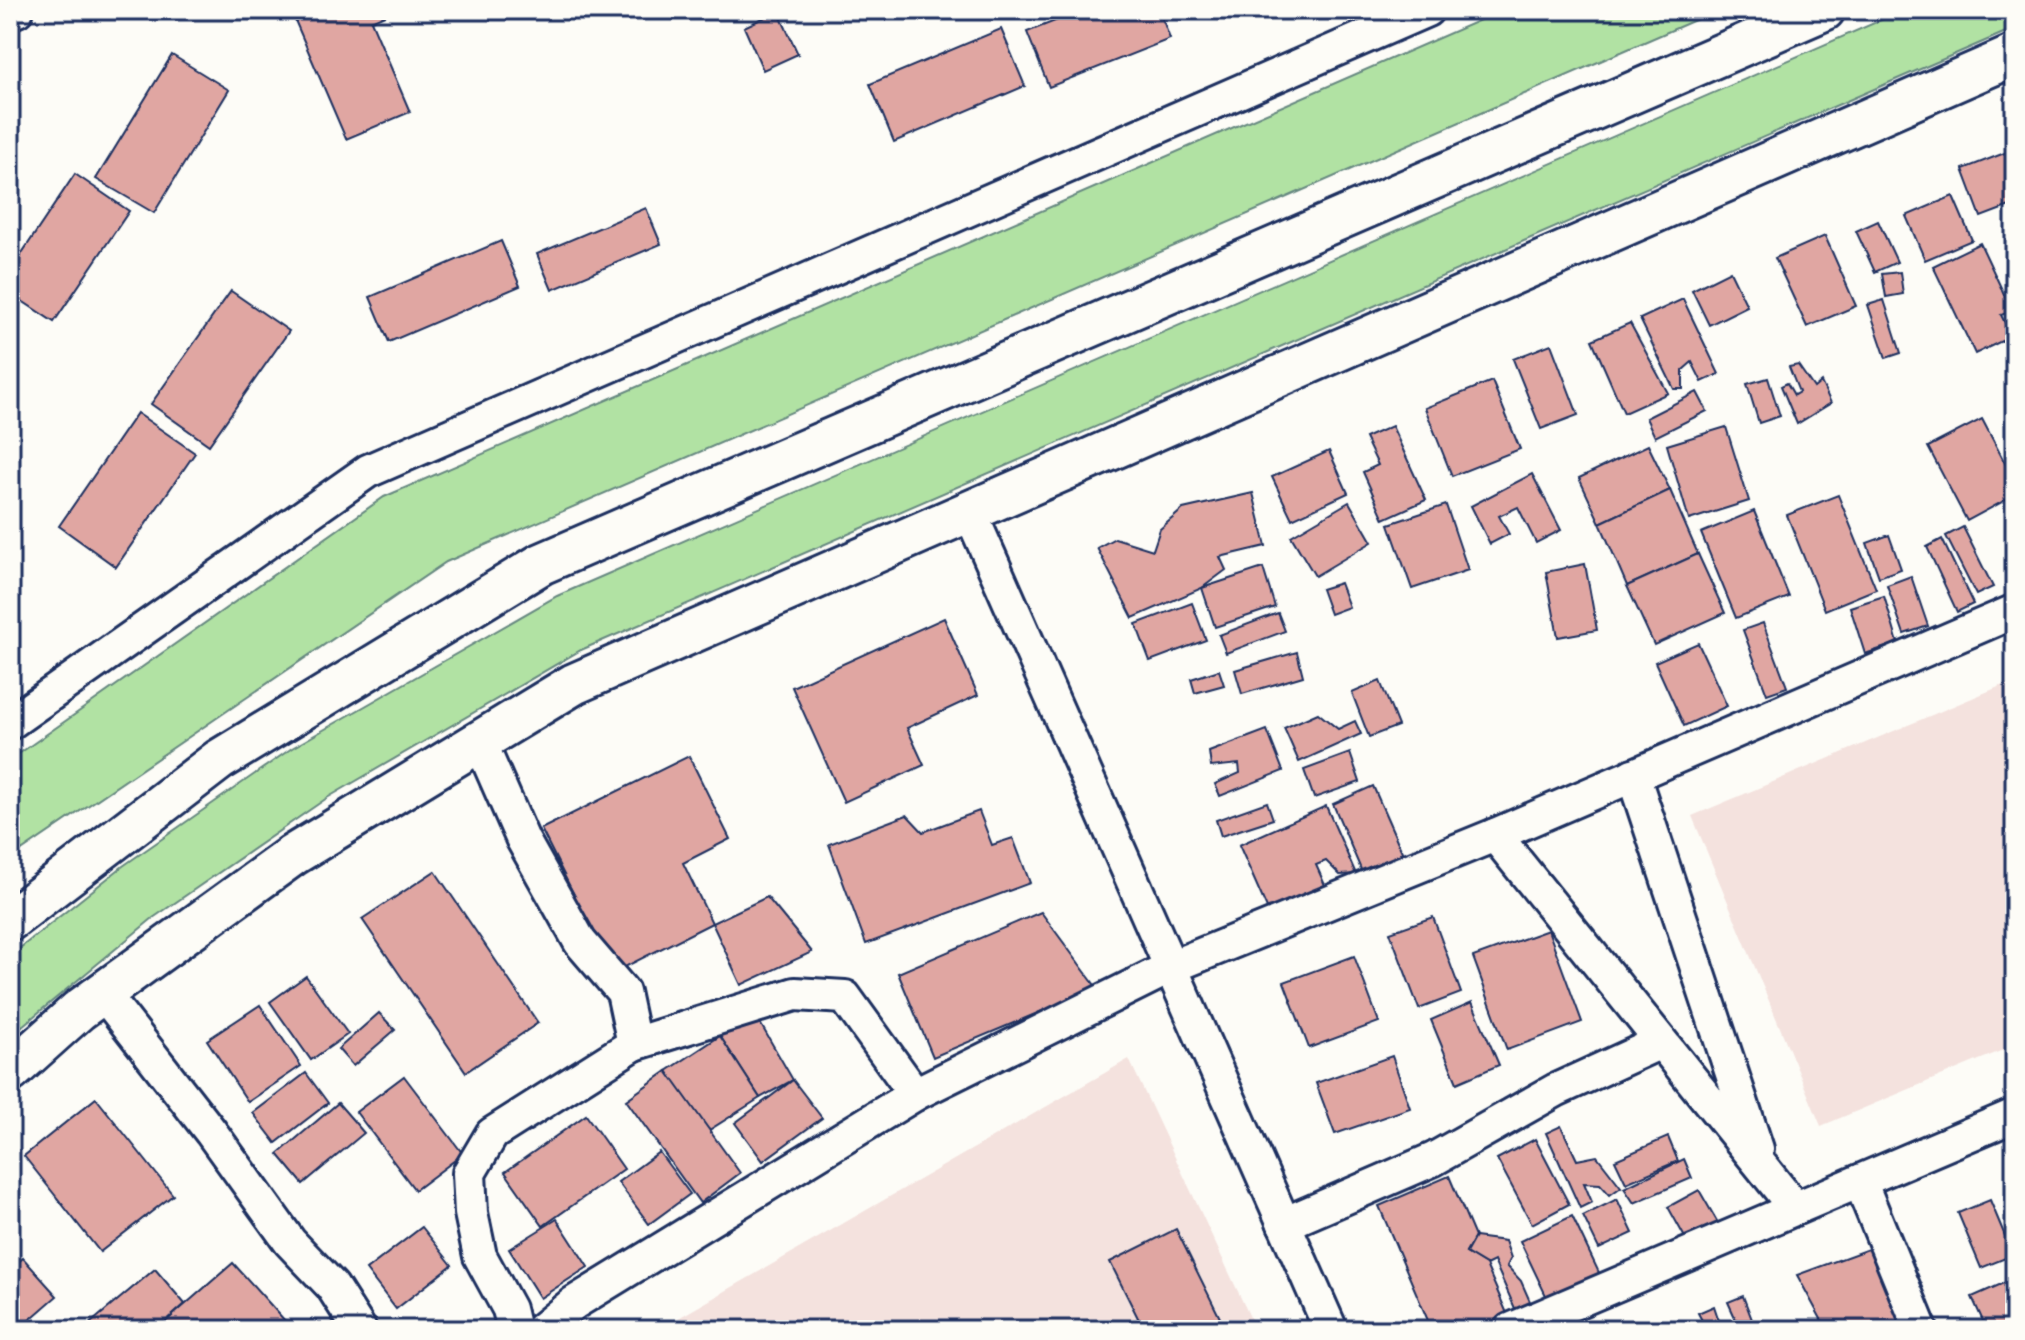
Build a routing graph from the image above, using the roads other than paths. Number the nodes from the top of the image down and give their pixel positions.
1 (17, 10) edge
2 (1427, 10) edge
3 (1824, 10) edge
4 (10, 13) edge
5 (1768, 21) edge
6 (2015, 55) edge
7 (969, 510) junction
8 (2015, 611) edge
9 (10, 723) edge
10 (480, 742) junction
11 (1633, 775) junction
12 (1495, 835) junction
13 (10, 920) edge
14 (1171, 967) junction
15 (103, 993) junction
16 (1661, 1042) junction
17 (634, 1044) junction
18 (10, 1072) edge
19 (915, 1094) junction
20 (2015, 1115) edge
21 (1764, 1171) junction
22 (1860, 1181) junction
23 (1795, 1208) junction
24 (1284, 1224) junction
25 (360, 1330) edge
26 (514, 1330) edge
27 (541, 1330) edge
28 (1331, 1330) edge
29 (1510, 1330) edge
30 (1921, 1330) edge

1 - 4 street
2 - 9 street
3 - 5 main road
5 - 13 main road
6 - 7 main road
7 - 10 main road
7 - 14 street
8 - 11 street
10 - 15 main road
10 - 17 street
11 - 12 street
11 - 21 street
12 - 14 street
12 - 16 street
14 - 19 street
14 - 24 street
15 - 18 main road
15 - 25 street
16 - 21 street
16 - 24 street
17 - 19 street
17 - 26 street
19 - 27 street
20 - 22 street
21 - 23 street
22 - 23 street
22 - 30 street
23 - 29 street
24 - 28 street

